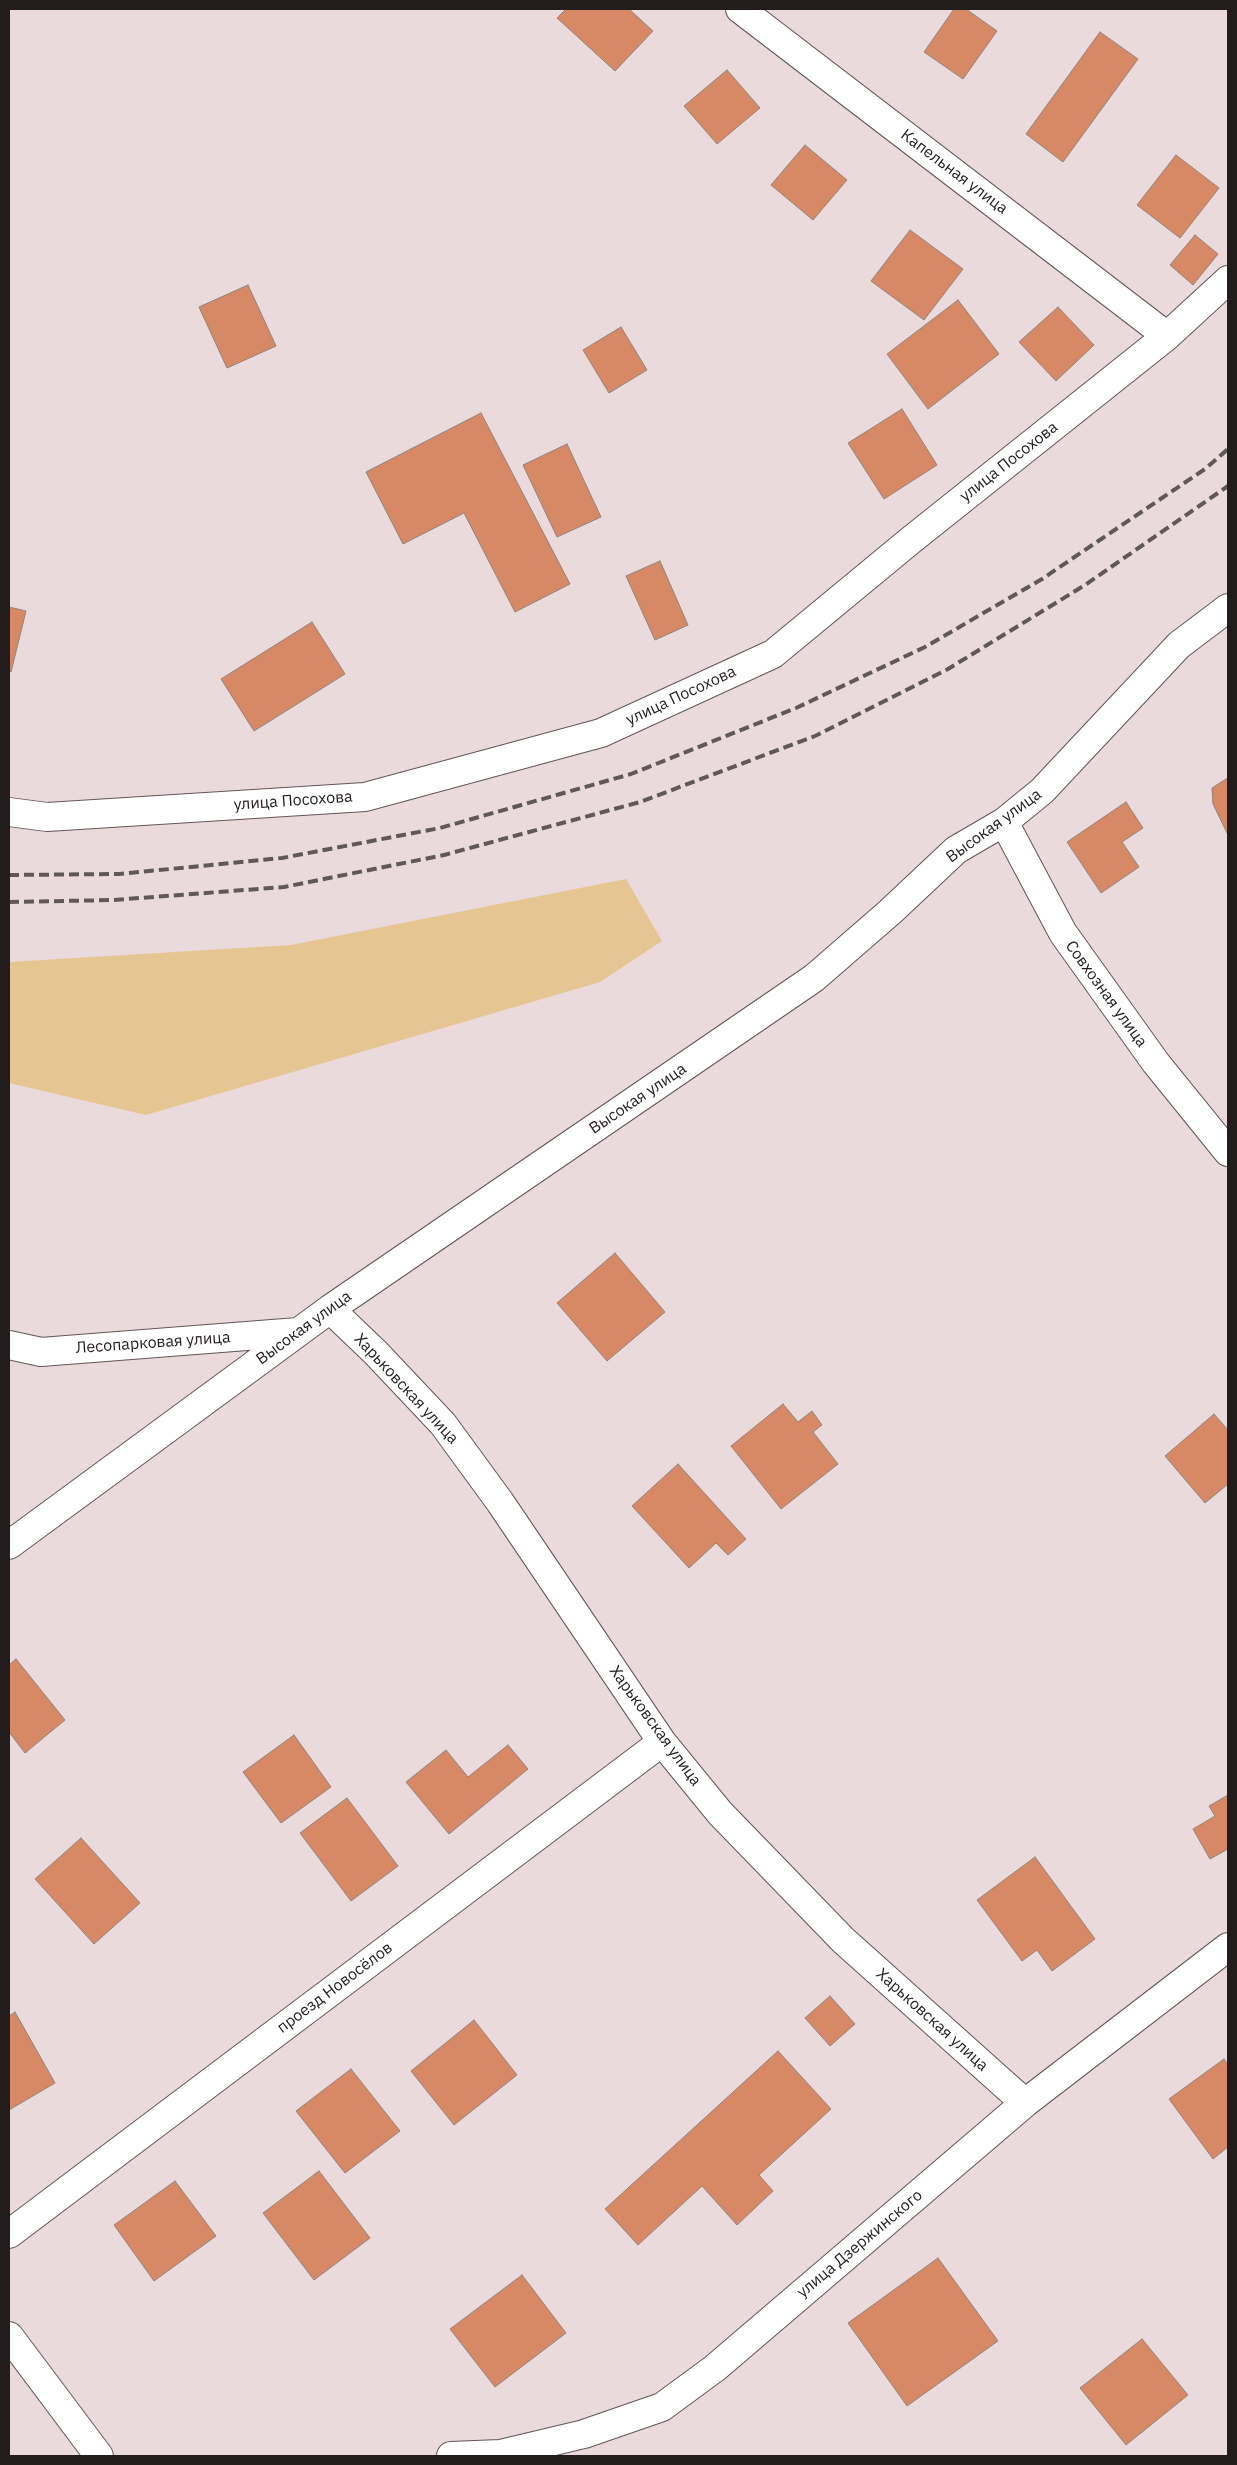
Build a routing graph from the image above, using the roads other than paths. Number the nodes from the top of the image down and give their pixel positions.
1 (740, 9) edge
2 (1228, 280) edge
3 (1167, 336) junction
4 (1228, 608) edge
5 (9, 812) edge
6 (1004, 822) junction
7 (1228, 1152) edge
8 (330, 1309) junction
9 (298, 1332) junction
10 (9, 1345) edge
11 (9, 1545) edge
12 (662, 1742) junction
13 (1228, 1947) edge
14 (1026, 2103) junction
15 (9, 2234) edge
16 (9, 2336) edge
17 (100, 2456) edge
18 (451, 2456) edge

1 - 3 street, Капельная улица
2 - 3 street, улица Посохова
3 - 5 street, улица Посохова
4 - 6 street, Высокая улица
6 - 7 street, Совхозная улица
6 - 8 street, Высокая улица
8 - 9 street, Высокая улица
8 - 12 street, Харьковская улица
9 - 10 street, Лесопарковая улица
9 - 11 street, Высокая улица
12 - 14 street, Харьковская улица
12 - 15 street, проезд Новосёлов
13 - 14 street, улица Дзержинского
14 - 18 street, улица Дзержинского
16 - 17 street

